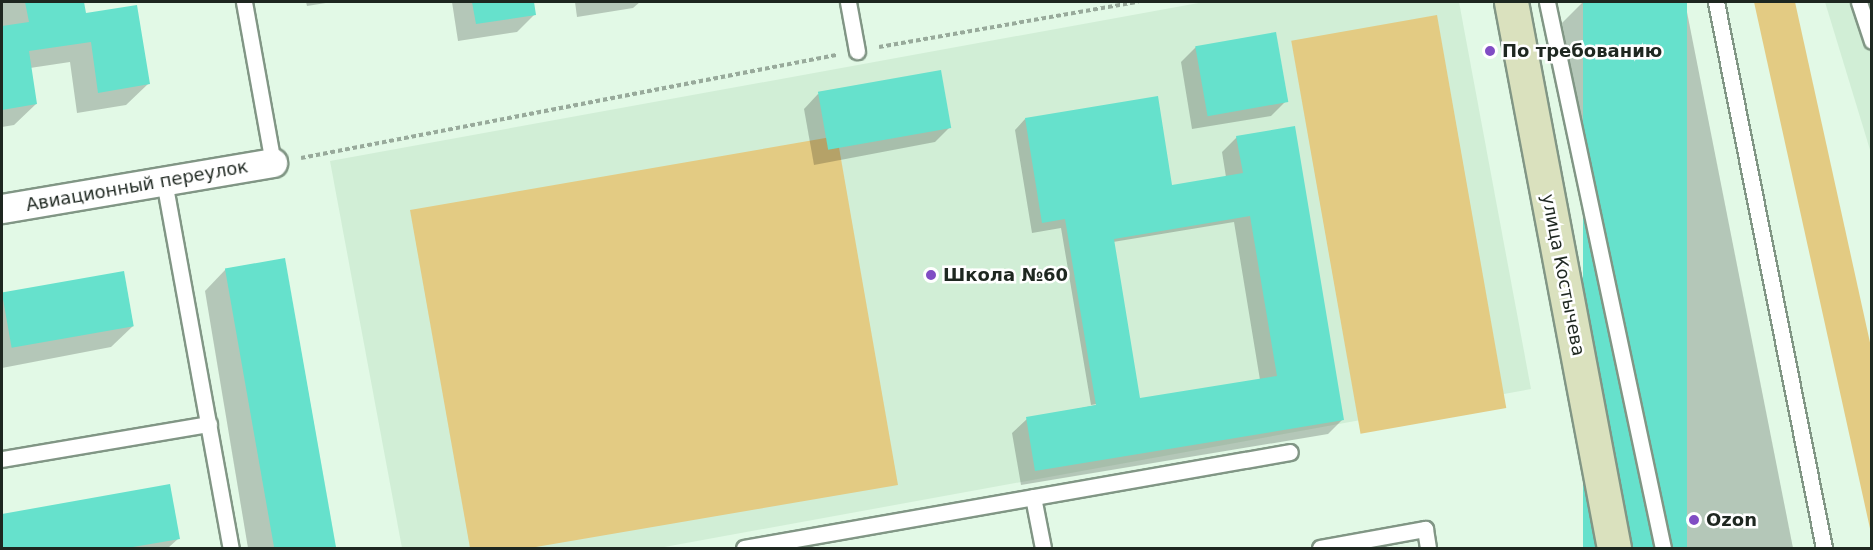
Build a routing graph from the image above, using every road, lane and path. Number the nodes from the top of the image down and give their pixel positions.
1 (244, 2) edge
2 (848, 2) edge
3 (1138, 2) edge
4 (1511, 2) edge
5 (1548, 2) edge
6 (1716, 2) edge
7 (1859, 2) edge
8 (1872, 41) edge
9 (857, 51) junction
10 (273, 163) junction
11 (164, 181) junction
12 (2, 209) edge
13 (209, 424) junction
14 (1290, 452) dead end
15 (2, 459) edge
16 (1033, 497) junction
17 (1322, 548) edge
18 (231, 549) edge
19 (744, 549) edge
20 (1043, 549) edge
21 (1428, 549) edge
22 (1614, 549) edge
23 (1663, 549) edge
24 (1824, 549) edge

1 - 10 lane
2 - 9 lane
3 - 9 path
4 - 22 main road, улица Костычева
5 - 23 lane
6 - 24 lane
7 - 8 lane
9 - 10 path
10 - 11 street, Авиационный переулок
11 - 12 street, Авиационный переулок
11 - 13 lane
13 - 15 lane
13 - 18 lane
14 - 16 lane
16 - 19 lane
16 - 20 lane
17 - 21 lane

